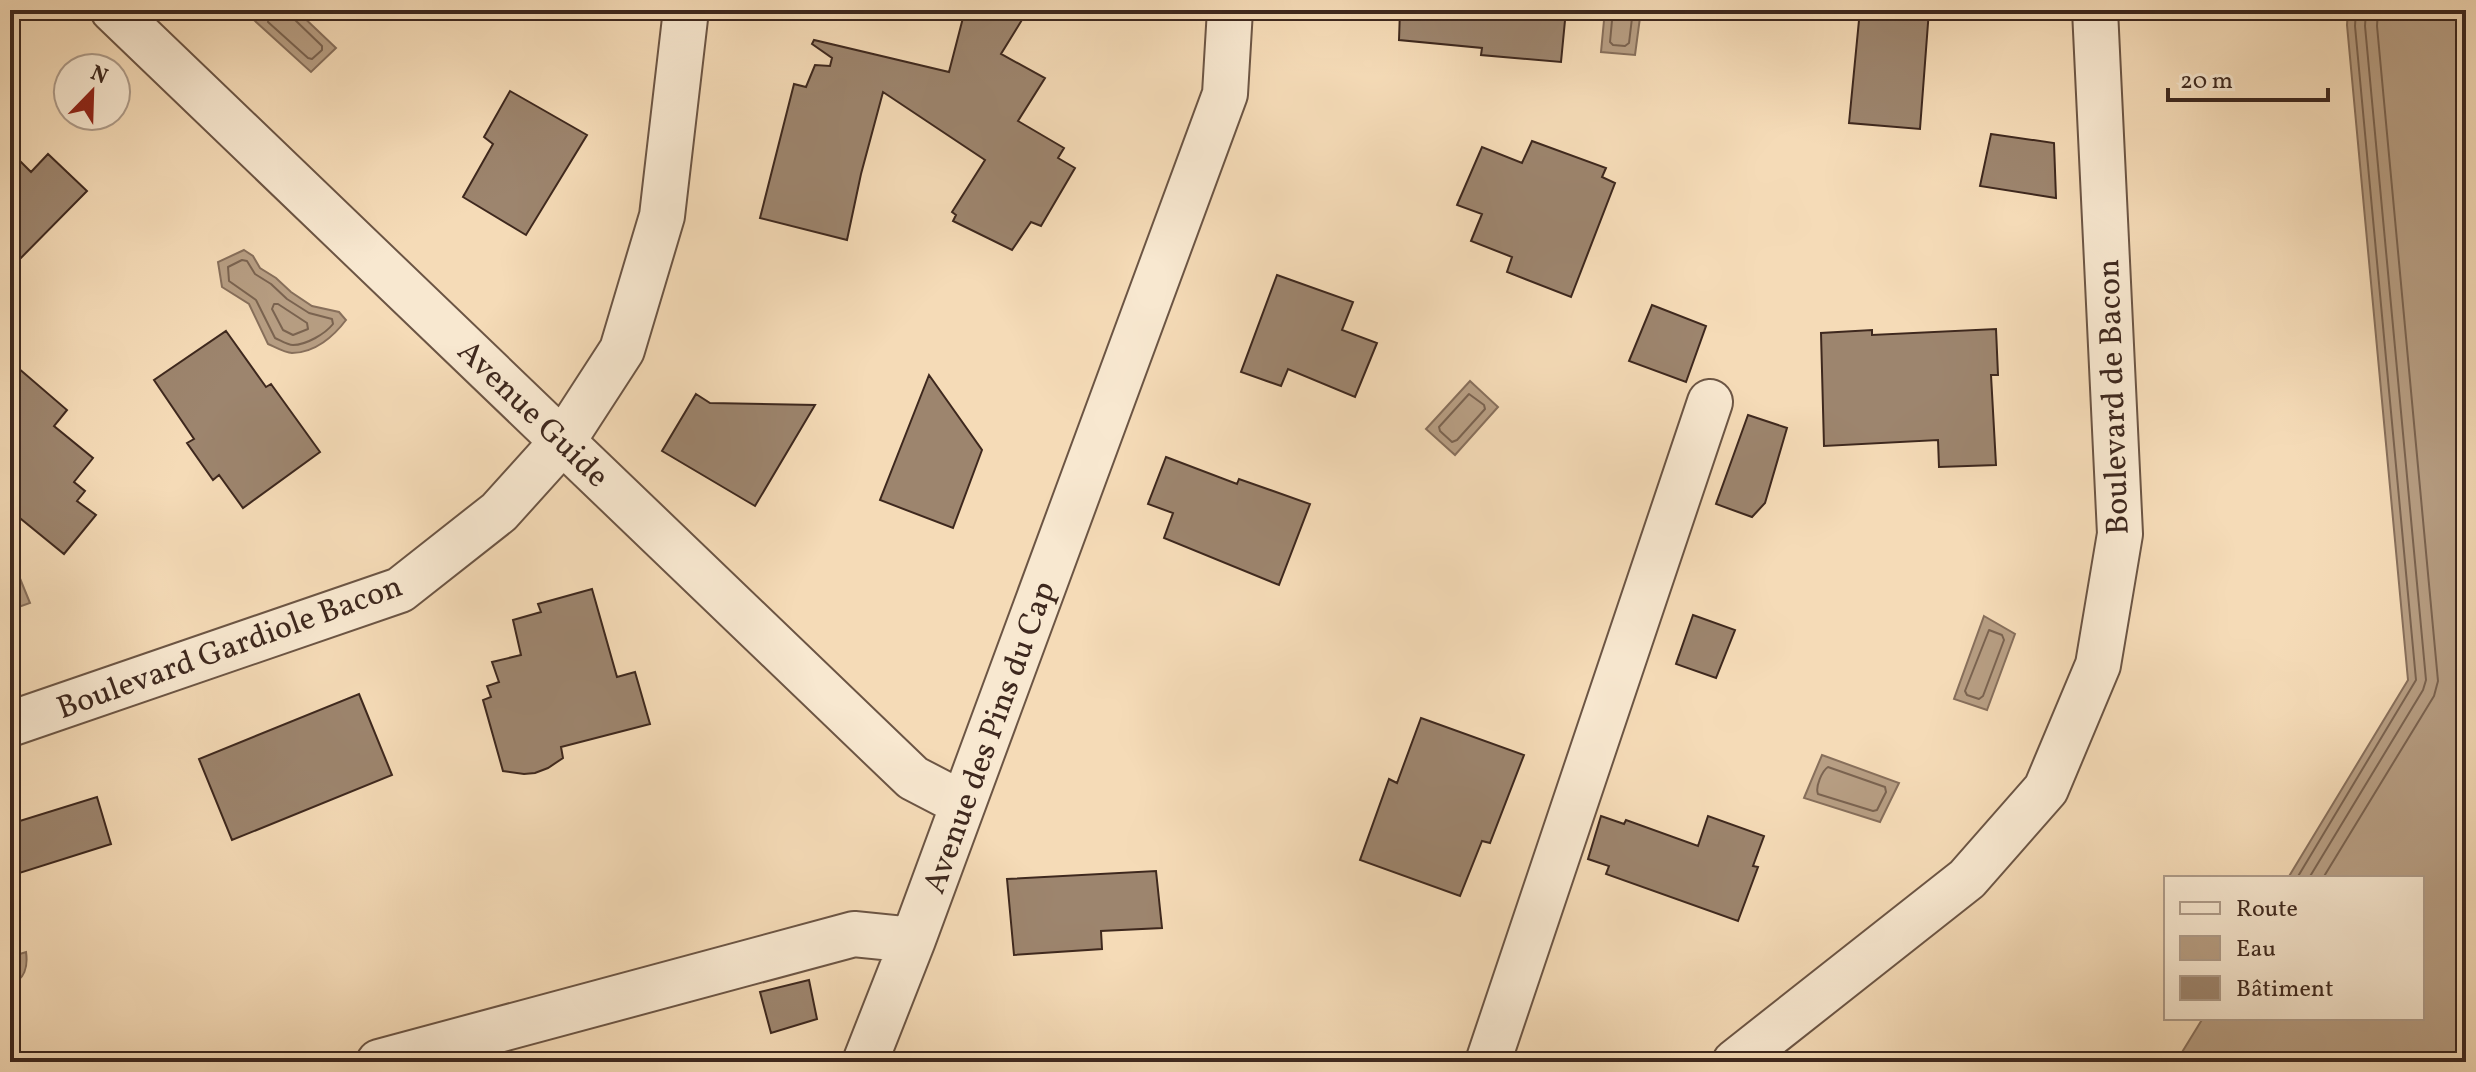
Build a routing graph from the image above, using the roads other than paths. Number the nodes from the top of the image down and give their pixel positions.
1 (113, 10) edge
2 (686, 10) edge
3 (1230, 10) edge
4 (2095, 10) edge
5 (1710, 402) dead end
6 (563, 441) junction
7 (10, 724) edge
8 (963, 804) junction
9 (913, 940) junction
10 (379, 1062) edge
11 (865, 1062) edge
12 (1488, 1062) edge
13 (1735, 1062) edge

1 - 6 street, Avenue Guide
2 - 6 street, Boulevard Gardiole Bacon
3 - 8 street, Avenue des Pins du Cap
4 - 13 street, Boulevard de Bacon
5 - 12 street
6 - 7 street, Boulevard Gardiole Bacon
6 - 8 street, Avenue Guide
8 - 9 street, Avenue des Pins du Cap
9 - 10 street
9 - 11 street

